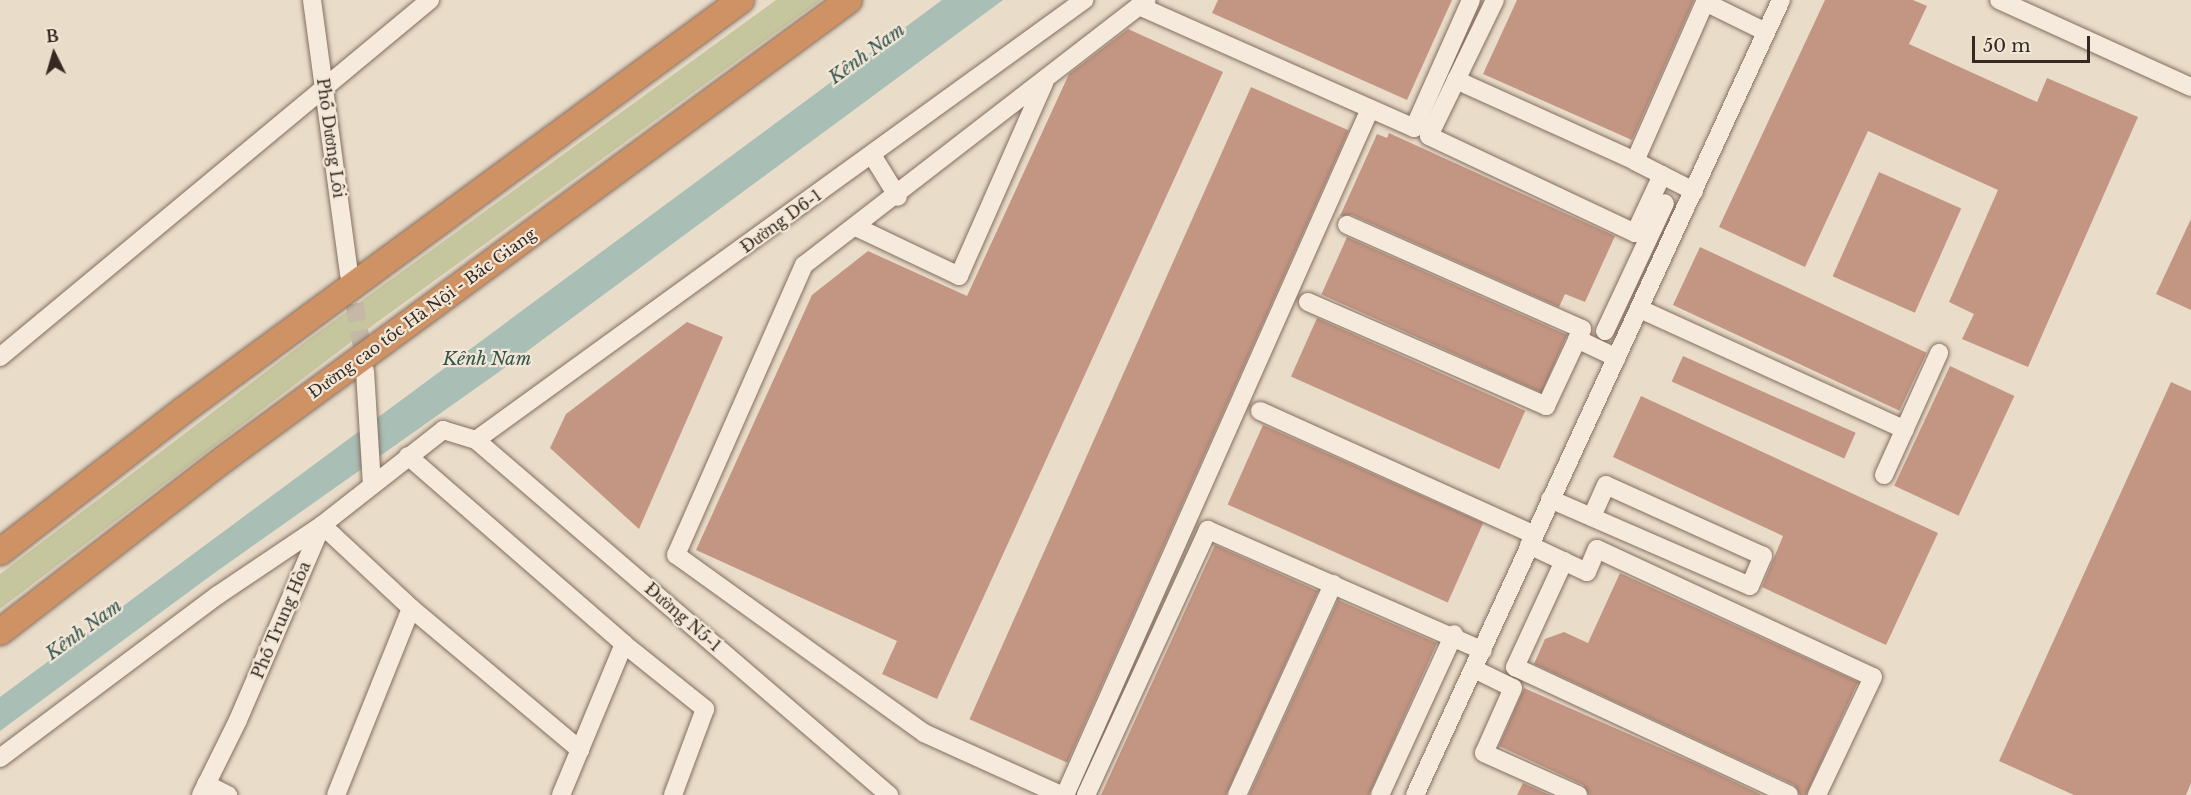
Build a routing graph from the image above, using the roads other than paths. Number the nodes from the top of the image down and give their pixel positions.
1 (312, 0) edge
2 (430, 0) edge
3 (741, 0) edge
4 (849, 0) edge
5 (1084, 0) edge
6 (1471, 0) edge
7 (1495, 0) edge
8 (1781, 0) edge
9 (1999, 0) edge
10 (1706, 1) edge
11 (1143, 3) edge
12 (1766, 32) junction
13 (1045, 80) junction
14 (1456, 81) junction
15 (324, 84) junction
16 (2191, 87) edge
17 (1370, 109) junction
18 (872, 155) junction
19 (1635, 161) junction
20 (1662, 175) junction
21 (1694, 190) junction
22 (898, 197) junction
23 (1665, 203) dead end
24 (1347, 225) dead end
25 (856, 227) junction
26 (350, 275) tunnel mouth
27 (1308, 302) dead end
28 (1640, 309) junction
29 (1605, 331) dead end
30 (1577, 339) junction
31 (1939, 352) dead end
32 (0, 357) edge
33 (1617, 358) junction
34 (366, 371) tunnel mouth
35 (1260, 411) dead end
36 (1905, 430) junction
37 (476, 440) junction
38 (408, 456) junction
39 (1884, 475) dead end
40 (372, 485) junction
41 (1550, 499) junction
42 (1592, 517) junction
43 (322, 525) junction
44 (1532, 540) junction
45 (0, 552) edge
46 (1564, 561) junction
47 (1333, 584) junction
48 (411, 608) junction
49 (0, 632) edge
50 (1454, 634) junction
51 (624, 644) junction
52 (1483, 651) junction
53 (1474, 669) junction
54 (580, 750) junction
55 (0, 758) edge
56 (204, 790) edge
57 (1420, 793) edge
58 (228, 795) edge
59 (336, 795) edge
60 (561, 795) edge
61 (673, 795) edge
62 (889, 795) edge
63 (1063, 795) edge
64 (1086, 795) edge
65 (1237, 795) edge
66 (1380, 795) edge
67 (1578, 795) edge
68 (1789, 795) edge
69 (1817, 795) edge

1 - 15 street, Phố Dương Lôi
2 - 15 street
3 - 45 highway
4 - 49 highway, Đường cao tốc Hà Nội - Bắc Giang
5 - 18 street, Đường D6-1
6 - 17 street
7 - 14 street
8 - 12 street
9 - 16 street
10 - 12 street
10 - 19 street
11 - 13 street
11 - 17 street
12 - 21 street
13 - 22 street
13 - 25 street
14 - 19 street
14 - 20 street
15 - 26 street, Phố Dương Lôi
15 - 32 street
17 - 63 street
18 - 22 street
18 - 37 street, Đường D6-1
19 - 20 street
20 - 21 street
21 - 28 street
22 - 25 street
23 - 29 street
24 - 30 street
25 - 63 street
27 - 30 street
28 - 33 street
28 - 36 street
30 - 33 street
31 - 36 street
33 - 41 street
34 - 40 street
35 - 44 street
36 - 39 street
37 - 38 street, Phố Trung Hòa
37 - 62 street, Đường N5-1
38 - 40 street, Phố Trung Hòa
38 - 51 street
40 - 43 street, Phố Trung Hòa
41 - 42 street
41 - 44 street
42 - 42 street
43 - 48 street
43 - 55 street
43 - 56 street, Phố Trung Hòa
44 - 46 street
44 - 52 street
46 - 68 street
46 - 69 street
47 - 50 street
47 - 64 street
47 - 65 street
48 - 54 street
48 - 59 street
50 - 52 street
50 - 66 street
51 - 54 street
51 - 61 street
52 - 53 street
53 - 57 street
53 - 67 street
54 - 60 street
56 - 58 street

